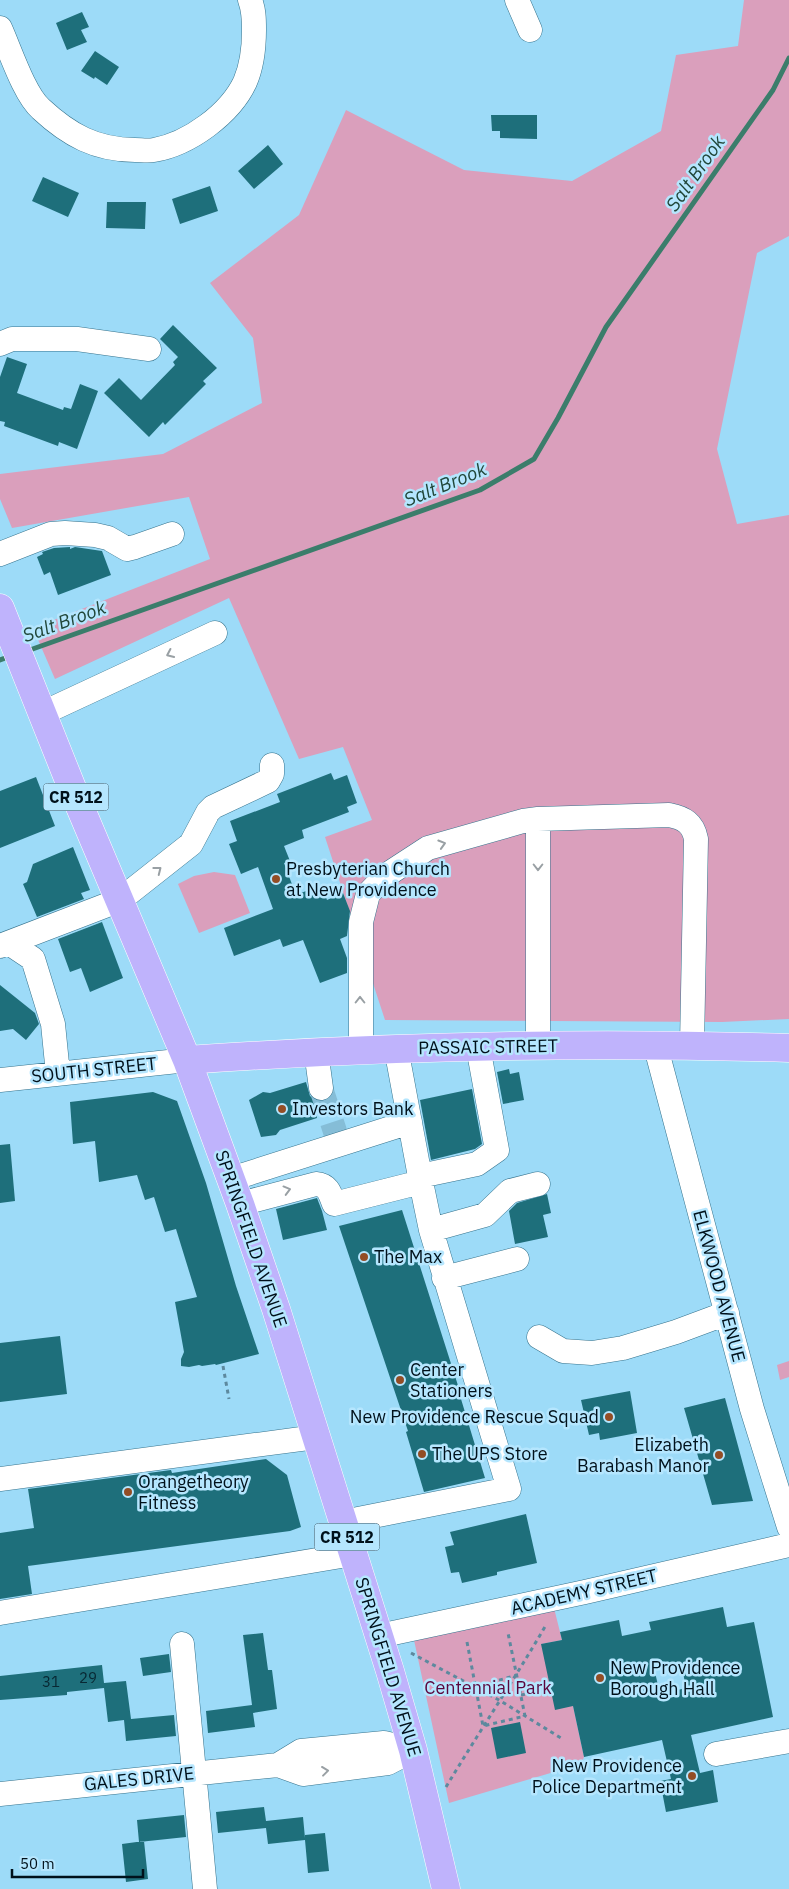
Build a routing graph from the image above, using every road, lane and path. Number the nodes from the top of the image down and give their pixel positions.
1 (250, 0) edge
2 (517, 0) edge
3 (0, 28) edge
4 (530, 30) dead end
5 (0, 344) edge
6 (149, 350) dead end
7 (172, 534) dead end
8 (0, 554) edge
9 (0, 608) edge
10 (215, 633) dead end
11 (41, 714) junction
12 (272, 765) dead end
13 (538, 819) junction
14 (120, 900) junction
15 (5, 945) edge
16 (655, 1044) junction
17 (692, 1045) junction
18 (538, 1046) junction
19 (478, 1047) junction
20 (396, 1048) junction
21 (789, 1048) edge
22 (361, 1049) junction
23 (187, 1060) junction
24 (58, 1074) junction
25 (0, 1080) edge
26 (410, 1122) junction
27 (420, 1179) junction
28 (538, 1184) dead end
29 (236, 1191) junction
30 (431, 1230) junction
31 (517, 1260) dead end
32 (444, 1278) junction
33 (726, 1313) junction
34 (539, 1337) dead end
35 (223, 1366) dead end
36 (229, 1399) dead end
37 (316, 1437) junction
38 (0, 1478) edge
39 (343, 1522) junction
40 (789, 1527) edge
41 (789, 1546) edge
42 (353, 1554) junction
43 (0, 1613) edge
44 (546, 1625) dead end
45 (508, 1633) dead end
46 (379, 1636) junction
47 (467, 1642) dead end
48 (182, 1644) dead end
49 (411, 1653) dead end
50 (517, 1675) junction
51 (475, 1687) junction
52 (551, 1689) dead end
53 (521, 1695) junction
54 (499, 1700) junction
55 (525, 1716) junction
56 (483, 1726) junction
57 (561, 1738) dead end
58 (789, 1741) edge
59 (413, 1750) junction
60 (716, 1754) dead end
61 (195, 1773) junction
62 (446, 1787) dead end
63 (0, 1794) edge
64 (205, 1889) edge
65 (446, 1889) edge

1 - 3 street
2 - 4 street
5 - 6 street
7 - 8 street
9 - 11 main road, SPRINGFIELD AVENUE / CR 512
10 -> 11 street
11 - 14 main road, SPRINGFIELD AVENUE / CR 512
14 -> 12 street
13 - 17 street
13 -> 18 street
22 -> 13 street
14 - 15 street
14 - 23 main road, SPRINGFIELD AVENUE / CR 512
15 - 24 street
16 - 17 main road, PASSAIC STREET
16 - 18 main road, PASSAIC STREET
16 - 33 street, ELKWOOD AVENUE
17 - 21 main road, PASSAIC STREET
18 - 19 main road, PASSAIC STREET
19 - 20 main road, PASSAIC STREET
19 - 27 street
20 - 22 main road, PASSAIC STREET
20 - 26 street
22 - 23 main road, PASSAIC STREET
23 - 24 street, SOUTH STREET
23 - 29 main road, SPRINGFIELD AVENUE / CR 512
24 - 25 street, SOUTH STREET
26 - 27 street
26 - 29 street
29 -> 27 street
27 - 30 street
28 - 30 street
29 - 37 main road, SPRINGFIELD AVENUE / CR 512
30 - 32 street
31 - 32 street
32 - 39 street
33 - 34 street
33 - 40 street, ELKWOOD AVENUE
35 - 36 path
37 - 38 street
37 - 39 main road, SPRINGFIELD AVENUE / CR 512
39 - 42 main road, SPRINGFIELD AVENUE / CR 512
41 - 46 street, ACADEMY STREET
42 - 43 street
42 - 46 main road, SPRINGFIELD AVENUE / CR 512
44 - 50 path
45 - 50 path
46 - 59 main road, SPRINGFIELD AVENUE / CR 512
47 - 51 path
48 - 61 street
49 - 51 path
50 - 51 path
50 - 53 path
50 - 54 path
51 - 54 path
51 - 56 path
52 - 53 path
53 - 55 path
54 - 55 path
54 - 56 path
55 - 56 path
55 - 57 path
56 - 62 path
58 - 60 street
59 - 61 street, GALES DRIVE
59 - 65 main road, SPRINGFIELD AVENUE / CR 512
61 - 63 street, GALES DRIVE
61 - 64 street

